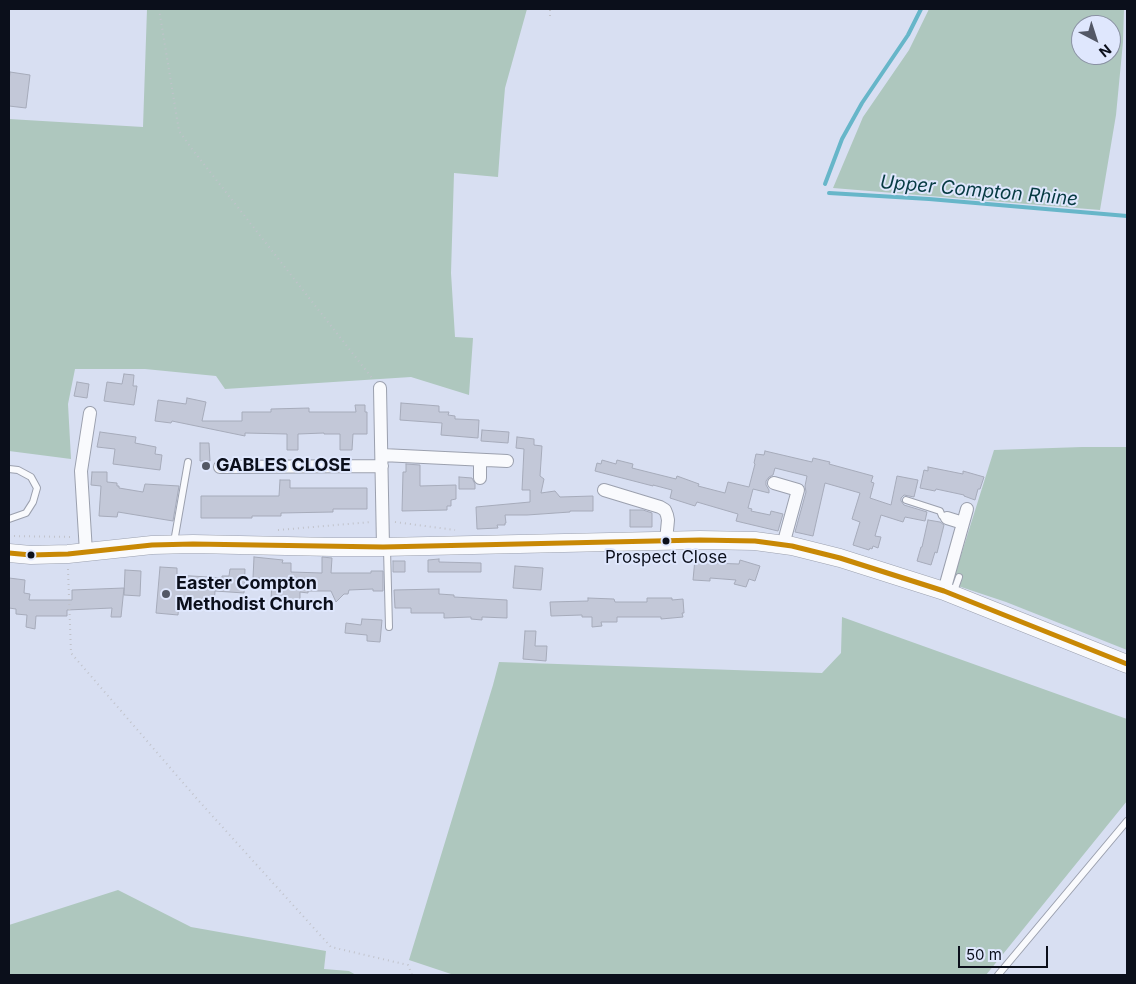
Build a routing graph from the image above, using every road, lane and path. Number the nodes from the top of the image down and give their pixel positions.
1 (159, 9) edge
2 (550, 9) edge
3 (550, 16) dead end
4 (380, 388) joint
5 (90, 413) dead end
6 (480, 460) junction
7 (382, 461) junction
8 (507, 461) dead end
9 (188, 462) dead end
10 (220, 467) dead end
11 (9, 469) edge
12 (480, 478) dead end
13 (774, 483) dead end
14 (604, 490) dead end
15 (906, 500) dead end
16 (966, 509) dead end
17 (947, 518) joint
18 (9, 520) edge
19 (962, 523) junction
20 (666, 541) junction
21 (173, 544) junction
22 (783, 545) junction
23 (385, 547) junction
24 (86, 552) junction
25 (9, 553) edge
26 (68, 554) junction
27 (959, 577) dead end
28 (948, 593) junction
29 (389, 627) dead end
30 (1127, 664) edge
31 (1127, 821) edge
32 (412, 975) edge
33 (998, 975) edge

1 - 4 path
2 - 3 path
4 - 7 street
5 - 24 street
6 - 7 street
6 - 8 street
6 - 12 street
7 - 10 street
7 - 23 street
9 - 21 lane
11 - 18 lane
13 - 22 street
14 - 20 street
15 - 17 lane
16 - 19 street
17 - 19 street
19 - 28 street
20 - 22 main road
20 - 23 main road
21 - 23 main road
21 - 24 main road
22 - 28 main road
23 - 29 lane
24 - 26 main road
25 - 26 main road
26 - 32 path
27 - 28 lane
28 - 30 main road
31 - 33 lane

